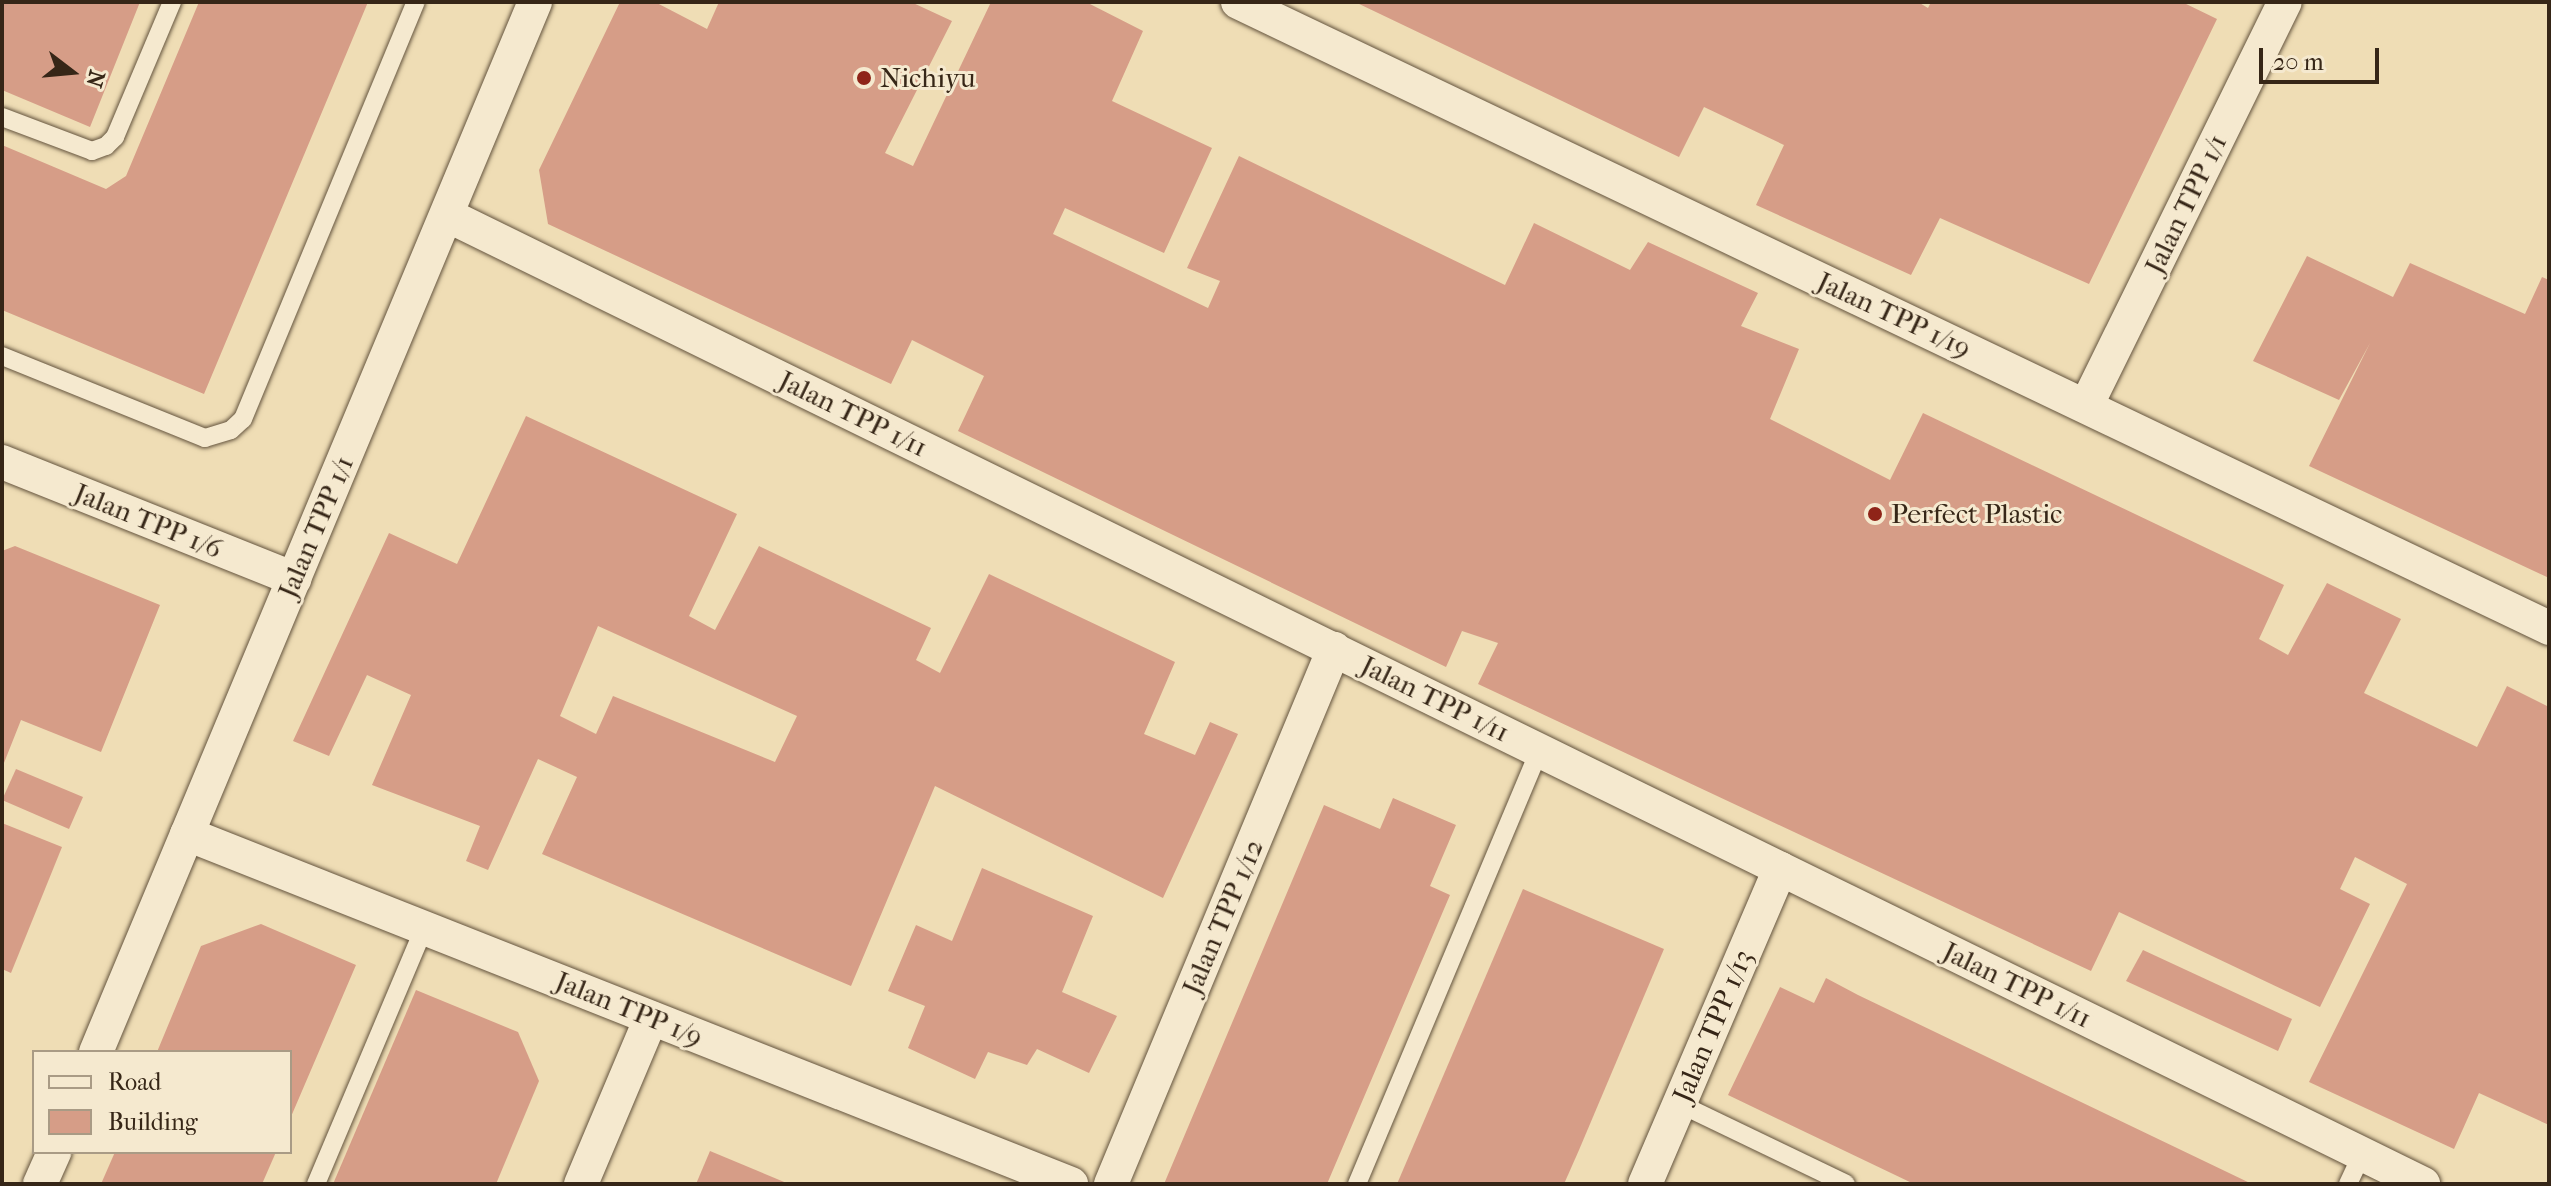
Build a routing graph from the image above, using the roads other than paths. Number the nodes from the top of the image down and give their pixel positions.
1 (172, 2) edge
2 (416, 2) edge
3 (535, 2) edge
4 (1238, 2) edge
5 (2285, 2) edge
6 (2, 117) edge
7 (447, 215) junction
8 (2, 356) edge
9 (2086, 406) junction
10 (2, 462) edge
11 (295, 579) junction
12 (2549, 628) edge
13 (1334, 649) junction
14 (1539, 750) junction
15 (187, 834) junction
16 (1780, 869) junction
17 (424, 928) junction
18 (651, 1018) junction
19 (97, 1050) edge
20 (1680, 1104) junction
21 (53, 1154) edge
22 (2355, 1169) edge
23 (40, 1184) edge
24 (316, 1184) edge
25 (581, 1184) edge
26 (1071, 1184) edge
27 (1111, 1184) edge
28 (1357, 1184) edge
29 (1645, 1184) edge
30 (1846, 1184) edge
31 (2423, 1184) edge

1 - 6 lane
2 - 8 lane
3 - 7 street, Jalan TPP 1/1
4 - 9 street, Jalan TPP 1/19
5 - 9 street, Jalan TPP 1/1
7 - 11 street, Jalan TPP 1/1
7 - 13 street, Jalan TPP 1/11
9 - 12 street, Jalan TPP 1/19
10 - 11 street, Jalan TPP 1/6
11 - 15 street, Jalan TPP 1/1
13 - 14 street, Jalan TPP 1/11
13 - 27 street, Jalan TPP 1/12
14 - 16 street, Jalan TPP 1/11
14 - 28 lane
15 - 17 street, Jalan TPP 1/9
15 - 19 street, Jalan TPP 1/1
16 - 20 street, Jalan TPP 1/13
16 - 22 street, Jalan TPP 1/11
17 - 18 street, Jalan TPP 1/9
17 - 24 lane
18 - 25 street
18 - 26 street, Jalan TPP 1/9
20 - 29 street, Jalan TPP 1/13
20 - 30 lane
21 - 23 street
22 - 31 street, Jalan TPP 1/11

